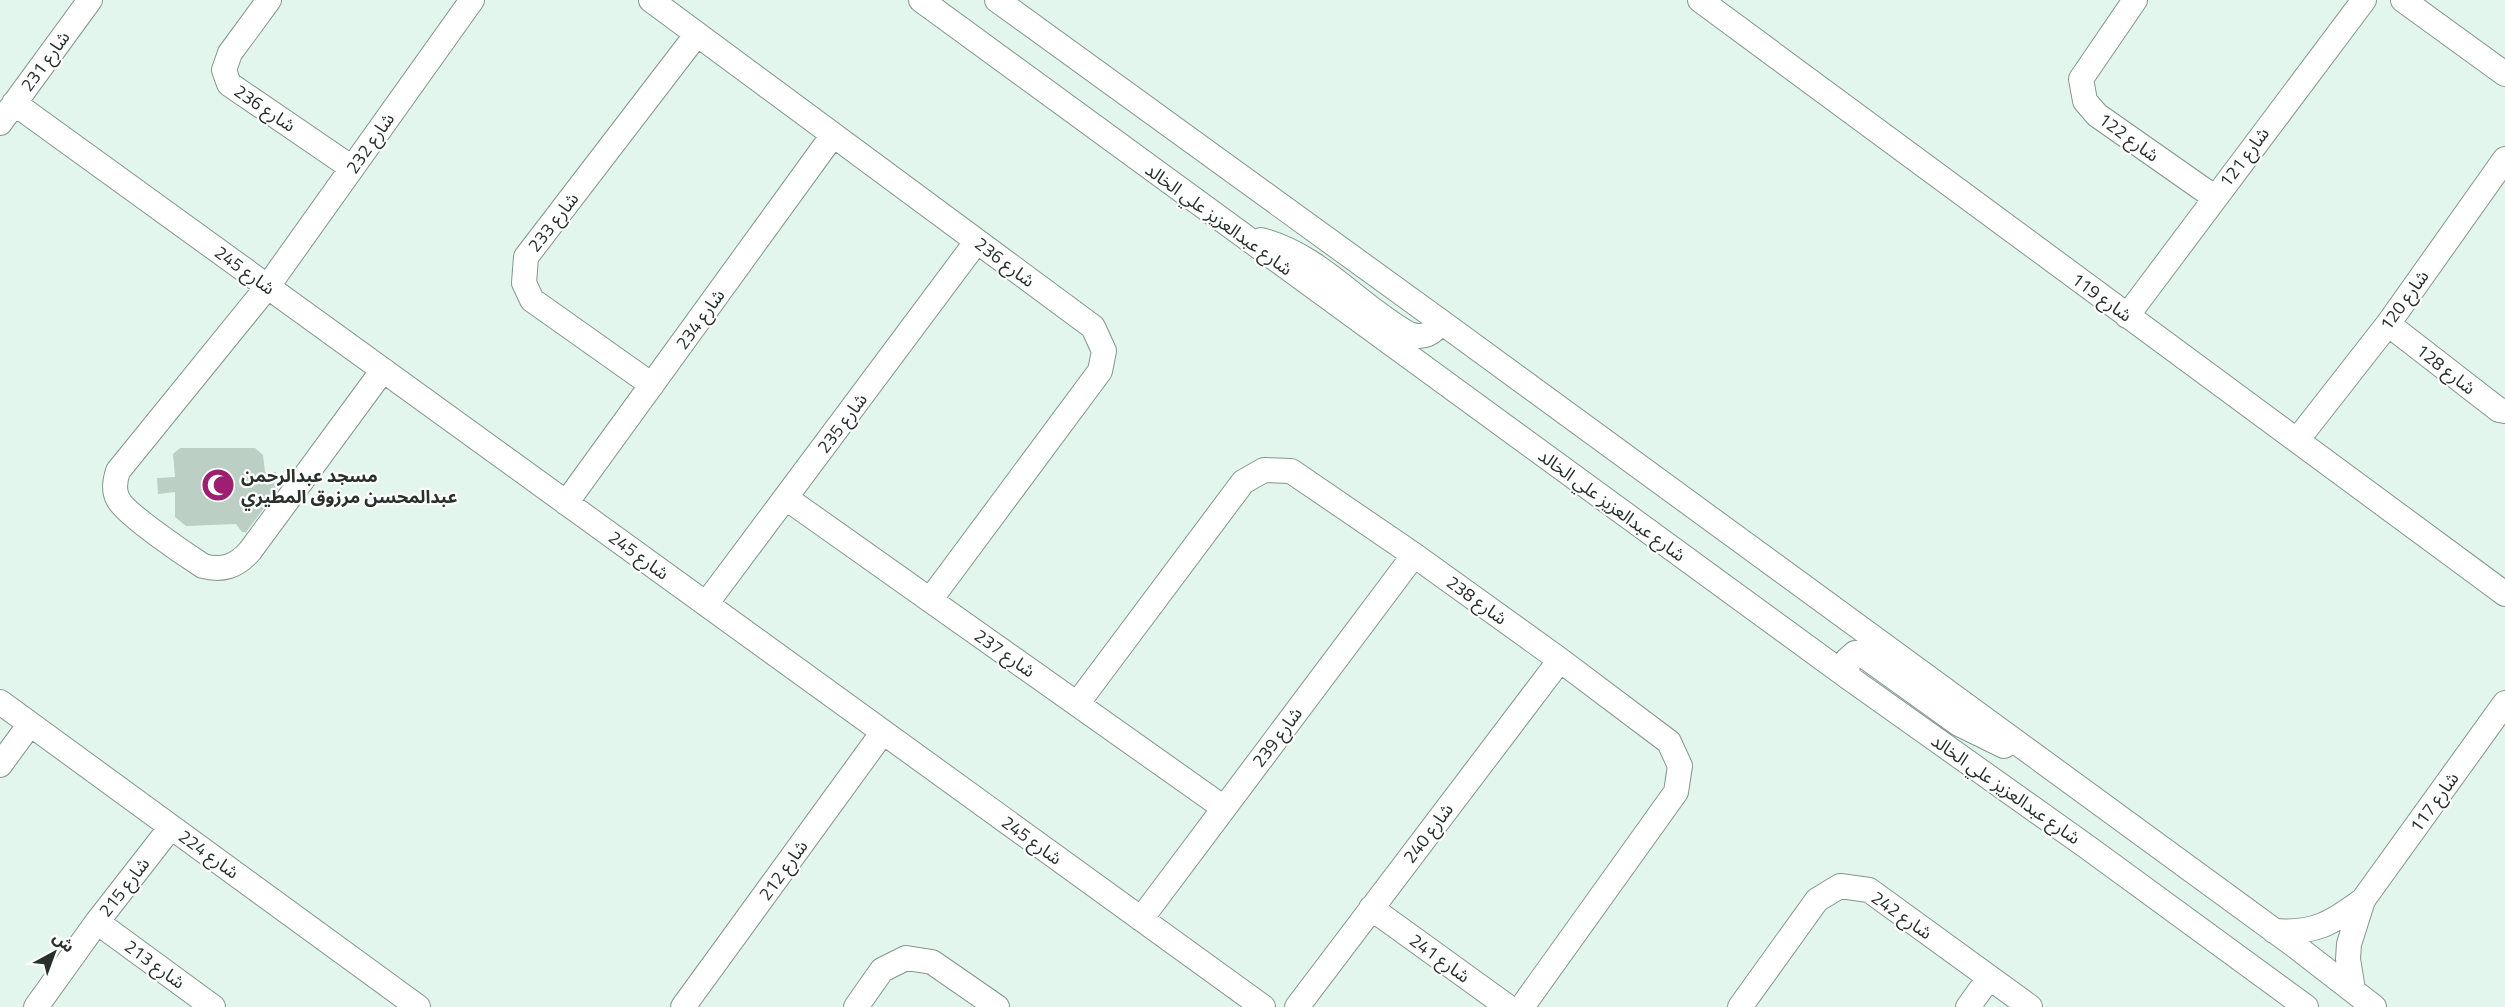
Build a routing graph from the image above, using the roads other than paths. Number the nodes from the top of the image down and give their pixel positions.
1 (90, 0) edge
2 (269, 0) edge
3 (472, 0) edge
4 (651, 0) edge
5 (921, 0) edge
6 (997, 0) edge
7 (1700, 0) edge
8 (2135, 0) edge
9 (2364, 0) edge
10 (2403, 0) edge
11 (697, 34) junction
12 (2505, 74) edge
13 (14, 103) junction
14 (0, 123) edge
15 (833, 135) junction
16 (2505, 159) edge
17 (352, 168) junction
18 (2214, 197) junction
19 (1244, 237) junction
20 (977, 241) junction
21 (268, 286) junction
22 (2127, 315) junction
23 (1440, 321) junction
24 (2388, 324) junction
25 (382, 370) junction
26 (652, 385) junction
27 (2505, 411) edge
28 (2298, 439) junction
29 (786, 498) junction
30 (566, 502) junction
31 (1414, 555) junction
32 (2505, 594) edge
33 (930, 600) junction
34 (706, 604) junction
35 (1560, 660) junction
36 (1848, 676) junction
37 (0, 702) edge
38 (2505, 703) edge
39 (1077, 704) junction
40 (30, 724) junction
41 (883, 732) junction
42 (2032, 754) junction
43 (0, 765) edge
44 (1224, 808) junction
45 (171, 827) junction
46 (2363, 900) junction
47 (1371, 908) junction
48 (1141, 919) junction
49 (97, 922) junction
50 (2274, 931) junction
51 (1989, 978) junction
52 (2353, 990) junction
53 (36, 1007) edge
54 (213, 1007) edge
55 (418, 1007) edge
56 (683, 1007) edge
57 (856, 1007) edge
58 (997, 1007) edge
59 (1263, 1007) edge
60 (1298, 1007) edge
61 (1509, 1007) edge
62 (1522, 1007) edge
63 (1740, 1007) edge
64 (1968, 1007) edge
65 (2030, 1007) edge
66 (2306, 1007) edge
67 (2374, 1007) edge

1 - 13 street, شارع 231
2 - 17 street, شارع 236
3 - 17 street, شارع 232
4 - 11 street, شارع 236
5 - 19 street, شارع عبدالعزيز علي الخالد
6 - 23 street
7 - 22 street, شارع 119
8 - 18 street, شارع 122
9 - 18 street, شارع 121
10 - 12 street
11 - 15 street, شارع 236
11 - 26 street, شارع 233
13 - 14 street, شارع 231
13 - 21 street, شارع 245
15 - 20 street, شارع 236
15 - 26 street, شارع 234
16 - 24 street, شارع 120
17 - 21 street, شارع 232
18 - 22 street, شارع 121
19 - 23 street
19 - 36 street, شارع عبدالعزيز علي الخالد
20 - 29 street, شارع 235
20 - 33 street, شارع 236
21 - 25 street, شارع 245
21 - 25 street, شارع 232
22 - 28 street, شارع 119
23 - 42 street
24 - 27 street, شارع 128
24 - 28 street, شارع 120
25 - 30 street, شارع 245
26 - 30 street, شارع 234
28 - 32 street, شارع 119
29 - 33 street, شارع 237
29 - 34 street, شارع 235
30 - 34 street, شارع 245
31 - 35 street, شارع 238
31 - 39 street, شارع 238
31 - 44 street, شارع 239
33 - 39 street, شارع 237
34 - 41 street, شارع 245
35 - 47 street, شارع 240
35 - 62 street, شارع 238
36 - 42 street
36 - 66 street, شارع عبدالعزيز علي الخالد
37 - 40 street, شارع 224
38 - 46 street, شارع 117
39 - 44 street, شارع 237
40 - 43 street
40 - 45 street, شارع 224
41 - 48 street, شارع 245
41 - 56 street, شارع 212
42 - 50 street
44 - 48 street, شارع 239
45 - 49 street, شارع 215
45 - 55 street, شارع 224
46 - 50 street, شارع 117
46 - 52 street, شارع 117
47 - 60 street, شارع 240
47 - 61 street, شارع 241
48 - 59 street, شارع 245
49 - 53 street, شارع 215
49 - 54 street, شارع 213
50 - 52 street
51 - 63 street, شارع 242
51 - 64 street
51 - 65 street, شارع 242
52 - 67 street
57 - 58 street

